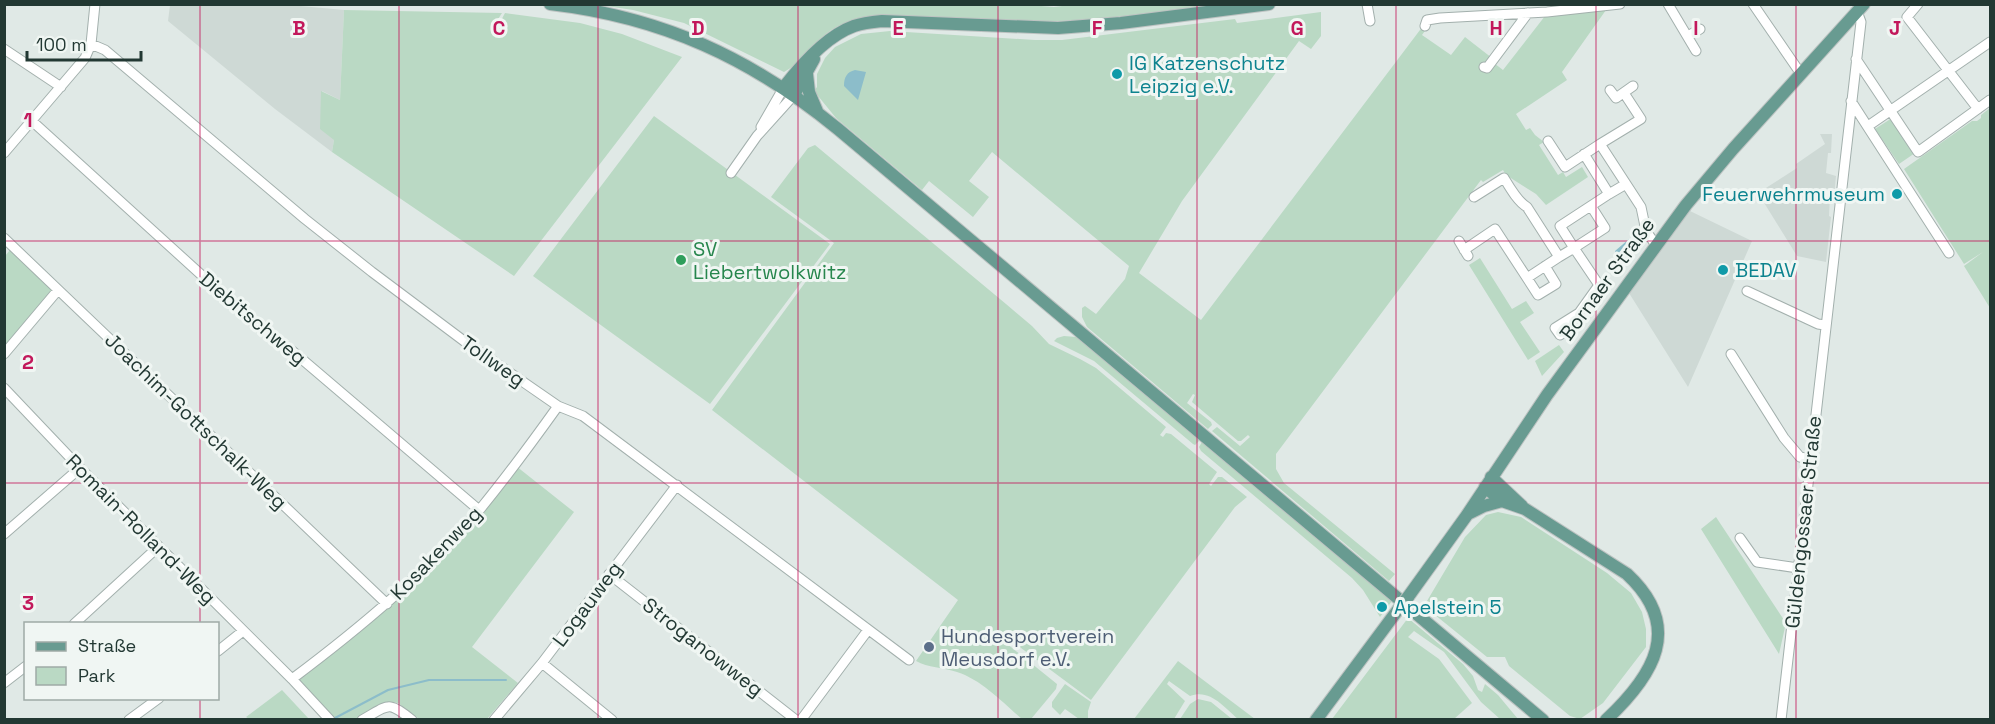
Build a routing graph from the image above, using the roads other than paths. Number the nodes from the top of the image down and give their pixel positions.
1 (95, 4) edge
2 (550, 4) edge
3 (1269, 4) edge
4 (1367, 4) edge
5 (1620, 4) edge
6 (1668, 4) edge
7 (1753, 4) edge
8 (1918, 4) edge
9 (1861, 9) edge
10 (1528, 13) junction
11 (1370, 21) dead end
12 (1426, 23) dead end
13 (1700, 29) dead end
14 (1688, 36) junction
15 (1990, 42) edge
16 (91, 44) junction
17 (4, 49) edge
18 (819, 50) junction
19 (1696, 51) dead end
20 (1856, 58) junction
21 (1484, 67) dead end
22 (1949, 71) junction
23 (807, 74) junction
24 (1801, 74) junction
25 (1634, 86) dead end
26 (61, 87) junction
27 (1610, 90) dead end
28 (789, 91) junction
29 (1624, 93) junction
30 (1990, 100) edge
31 (1851, 101) junction
32 (1978, 109) junction
33 (1890, 111) junction
34 (817, 112) junction
35 (32, 121) junction
36 (1868, 126) junction
37 (1548, 141) dead end
38 (1600, 144) junction
39 (4, 153) edge
40 (1584, 154) junction
41 (730, 173) dead end
42 (1626, 184) junction
43 (1610, 194) junction
44 (1474, 197) dead end
45 (1591, 206) junction
46 (4, 238) edge
47 (1656, 245) junction
48 (1574, 248) junction
49 (1464, 249) dead end
50 (1949, 253) dead end
51 (1559, 257) junction
52 (1545, 266) junction
53 (1527, 278) junction
54 (58, 290) junction
55 (1747, 291) dead end
56 (1563, 322) dead end
57 (1826, 325) junction
58 (4, 354) edge
59 (1731, 354) dead end
60 (4, 388) edge
61 (558, 406) junction
62 (1810, 459) junction
63 (80, 468) junction
64 (1488, 482) junction
65 (677, 485) junction
66 (1502, 501) junction
67 (479, 510) junction
68 (1525, 510) junction
69 (1467, 515) junction
70 (4, 534) edge
71 (1740, 538) dead end
72 (158, 547) junction
73 (1798, 568) junction
74 (609, 574) junction
75 (387, 604) junction
76 (76, 622) edge
77 (868, 630) junction
78 (243, 631) junction
79 (219, 650) edge
80 (909, 660) dead end
81 (542, 663) junction
82 (24, 668) edge
83 (291, 679) junction
84 (4, 683) edge
85 (158, 700) edge
86 (1613, 715) edge
87 (129, 720) edge
88 (330, 720) edge
89 (362, 720) edge
90 (412, 720) edge
91 (494, 720) edge
92 (612, 720) edge
93 (799, 720) edge
94 (1316, 720) edge
95 (1543, 720) edge
96 (1606, 720) edge
97 (1781, 720) edge

1 - 16 street
2 - 28 main road
3 - 18 main road
4 - 11 street
5 - 10 street
6 - 14 street
7 - 24 street
8 - 22 street
9 - 20 street, Güldengossaer Straße
9 - 24 main road, Bornaer Straße
10 - 12 street
10 - 21 street
13 - 14 street
14 - 19 street
15 - 22 street
16 - 26 street
16 - 61 street, Tollweg
17 - 26 street
18 - 23 main road
18 - 28 main road
20 - 31 street, Güldengossaer Straße
20 - 33 street
22 - 32 street
22 - 33 street
23 - 28 main road
23 - 34 main road
24 - 47 main road, Bornaer Straße
25 - 29 street
26 - 35 street
27 - 29 street
28 - 34 main road
28 - 41 street
29 - 38 street
30 - 32 street
31 - 36 street
31 - 57 street, Güldengossaer Straße
32 - 33 street
33 - 36 street
34 - 95 main road
35 - 39 street
35 - 67 street, Diebitschweg
36 - 50 street
37 - 40 street
38 - 40 street
38 - 42 street
40 - 43 street
42 - 43 street
42 - 47 street
43 - 45 street
44 - 51 street
45 - 48 street
45 - 48 street
46 - 54 street, Joachim-Gottschalk-Weg
47 - 64 main road, Bornaer Straße
48 - 51 street
48 - 56 street
49 - 53 street
51 - 52 street
52 - 53 street
52 - 53 street
54 - 58 street
54 - 75 street, Joachim-Gottschalk-Weg
55 - 57 street
57 - 62 street, Güldengossaer Straße
59 - 62 street
60 - 63 street, Romain-Rolland-Weg
61 - 65 street, Tollweg
61 - 67 street, Kosakenweg
62 - 73 street, Güldengossaer Straße
63 - 70 street
63 - 72 street, Romain-Rolland-Weg
64 - 66 main road
64 - 68 main road
64 - 69 main road, Bornaer Straße
65 - 74 street, Logauweg
65 - 77 street, Tollweg
66 - 68 main road
66 - 69 main road
67 - 75 street, Kosakenweg
68 - 86 main road
69 - 94 main road, Bornaer Straße
71 - 73 street
72 - 76 street
72 - 78 street, Romain-Rolland-Weg
73 - 97 street, Güldengossaer Straße
74 - 81 street, Logauweg
74 - 93 street, Stroganowweg
75 - 83 street, Kosakenweg
77 - 80 street, Tollweg
77 - 93 street
78 - 79 street
78 - 83 street, Romain-Rolland-Weg
81 - 91 street, Logauweg
81 - 92 street
82 - 84 street
83 - 88 street, Romain-Rolland-Weg
85 - 87 street
86 - 96 main road
89 - 90 street

